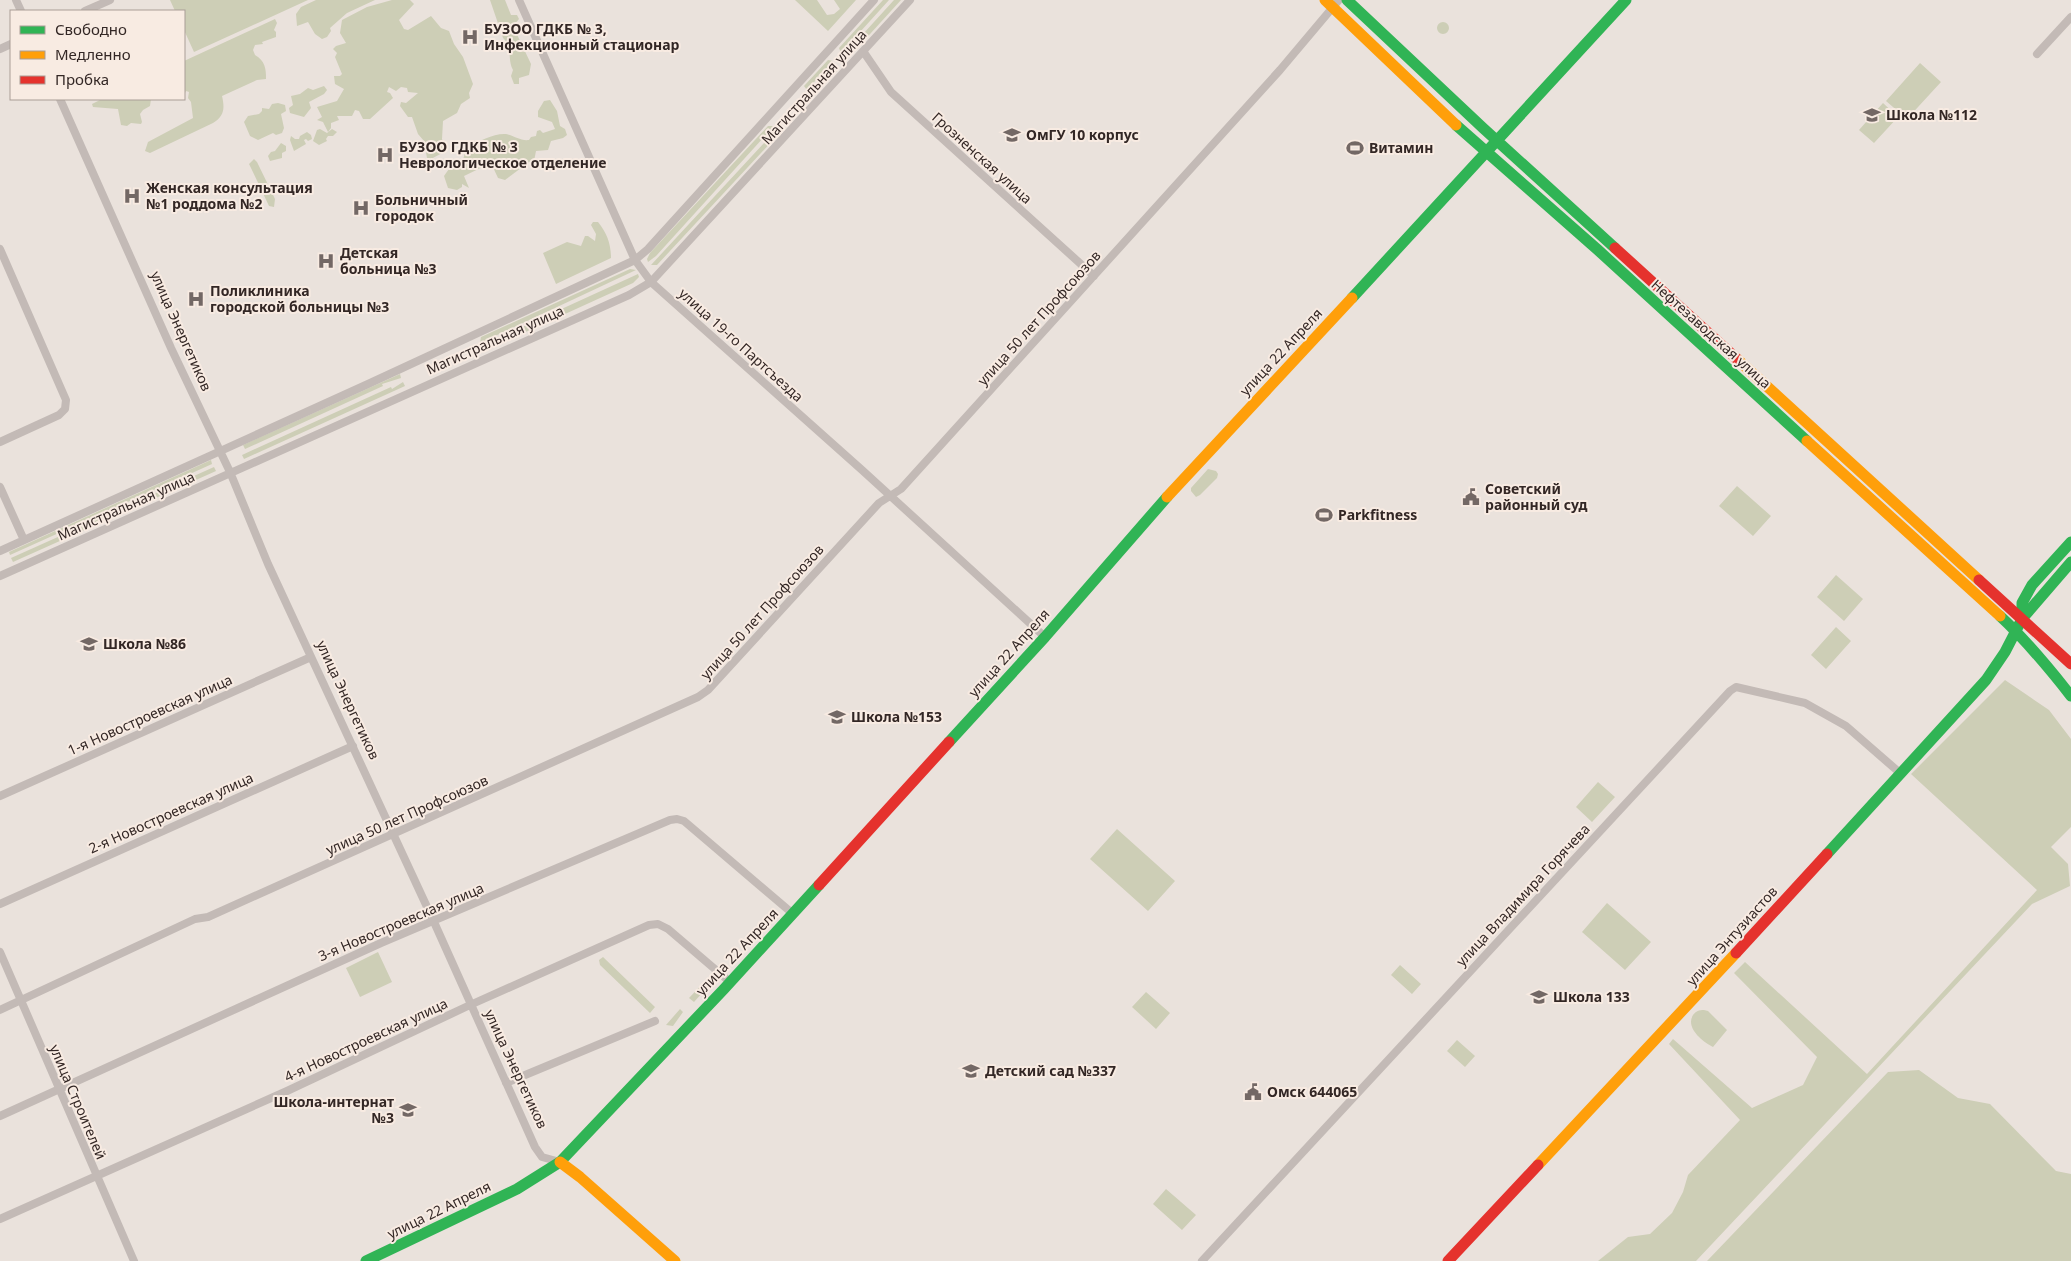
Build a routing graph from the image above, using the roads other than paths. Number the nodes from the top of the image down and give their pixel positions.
1 (110, 0) edge
2 (519, 0) edge
3 (874, 0) edge
4 (910, 0) edge
5 (1347, 0) edge
6 (1626, 0) edge
7 (1332, 3) edge
8 (86, 10) edge
9 (2071, 16) edge
10 (863, 51) junction
11 (2037, 54) dead end
12 (60, 100) edge
13 (1511, 126) junction
14 (1483, 128) junction
15 (1472, 139) junction
16 (1498, 140) junction
17 (1508, 150) junction
18 (1487, 152) junction
19 (1500, 164) junction
20 (1475, 166) junction
21 (0, 249) edge
22 (635, 260) junction
23 (1094, 276) junction
24 (651, 282) junction
25 (0, 442) edge
26 (220, 451) junction
27 (230, 472) junction
28 (0, 487) edge
29 (892, 496) junction
30 (24, 540) junction
31 (2071, 542) edge
32 (0, 551) edge
33 (2071, 562) edge
34 (0, 576) edge
35 (2022, 619) junction
36 (2016, 631) junction
37 (1045, 637) junction
38 (311, 657) junction
39 (2071, 664) edge
40 (2071, 696) edge
41 (353, 746) junction
42 (1900, 773) junction
43 (0, 796) edge
44 (394, 835) junction
45 (0, 904) edge
46 (792, 913) junction
47 (434, 922) junction
48 (0, 952) edge
49 (730, 982) junction
50 (21, 1000) junction
51 (470, 1005) junction
52 (0, 1010) edge
53 (655, 1021) dead end
54 (506, 1083) junction
55 (58, 1088) junction
56 (0, 1116) edge
57 (560, 1162) junction
58 (96, 1176) junction
59 (0, 1220) edge
60 (134, 1261) edge
61 (366, 1261) edge
62 (676, 1261) edge
63 (1202, 1261) edge
64 (1448, 1261) edge

1 - 8 street
2 - 22 street, улица 19-го Партсъезда
3 - 22 street, Магистральная улица
4 - 10 street, Магистральная улица
5 - 14 main road, Нефтезаводская улица
6 - 13 main road, улица 22 Апреля
7 - 15 main road, Нефтезаводская улица
7 - 23 street, улица 50 лет Профсоюзов
9 - 11 street
10 - 23 street, Грозненская улица
10 - 24 street, Магистральная улица
12 - 26 street, улица Энергетиков
13 - 14 main road
13 - 16 main road, улица 22 Апреля
13 - 17 main road
14 - 16 main road, Нефтезаводская улица
15 - 18 main road, Нефтезаводская улица
15 - 20 main road
16 - 17 main road, Нефтезаводская улица
16 - 18 main road, улица 22 Апреля
17 - 35 main road, Нефтезаводская улица
18 - 19 main road, Нефтезаводская улица
18 - 20 main road, улица 22 Апреля
19 - 20 main road
19 - 36 main road, Нефтезаводская улица
20 - 37 main road, улица 22 Апреля
21 - 25 street
22 - 24 street, улица 19-го Партсъезда
22 - 26 street, Магистральная улица
23 - 29 street, улица 50 лет Профсоюзов
24 - 27 street, Магистральная улица
24 - 29 street, улица 19-го Партсъезда
26 - 27 street, улица Энергетиков
26 - 30 street, Магистральная улица
27 - 34 street, Магистральная улица
27 - 38 street, улица Энергетиков
28 - 30 street
29 - 37 street, улица 19-го Партсъезда
29 - 44 street, улица 50 лет Профсоюзов
30 - 32 street, Магистральная улица
31 - 35 main road, улица Энтузиастов
33 - 35 main road, улица Энтузиастов
35 - 36 main road, улица Энтузиастов
35 - 39 main road, Нефтезаводская улица
36 - 40 main road, Нефтезаводская улица
36 - 42 main road, улица Энтузиастов
37 - 46 main road, улица 22 Апреля
38 - 41 street, улица Энергетиков
38 - 43 street, 1-я Новостроевская улица
41 - 44 street, улица Энергетиков
41 - 45 street, 2-я Новостроевская улица
42 - 63 street, улица Владимира Горячева
42 - 64 main road, улица Энтузиастов
44 - 47 street, улица Энергетиков
44 - 50 street, улица 50 лет Профсоюзов
46 - 47 street, 3-я Новостроевская улица
46 - 49 main road, улица 22 Апреля
47 - 51 street, улица Энергетиков
47 - 55 street, 3-я Новостроевская улица
48 - 50 street, улица Строителей
49 - 51 street, 4-я Новостроевская улица
49 - 57 main road, улица 22 Апреля
50 - 52 street, улица 50 лет Профсоюзов
50 - 55 street, улица Строителей
51 - 54 street, улица Энергетиков
51 - 58 street, 4-я Новостроевская улица
53 - 54 street
54 - 57 street, улица Энергетиков
55 - 56 street, 3-я Новостроевская улица
55 - 58 street, улица Строителей
57 - 61 main road, улица 22 Апреля
57 - 62 main road, улица Энергетиков
58 - 59 street, 4-я Новостроевская улица
58 - 60 street, улица Строителей

